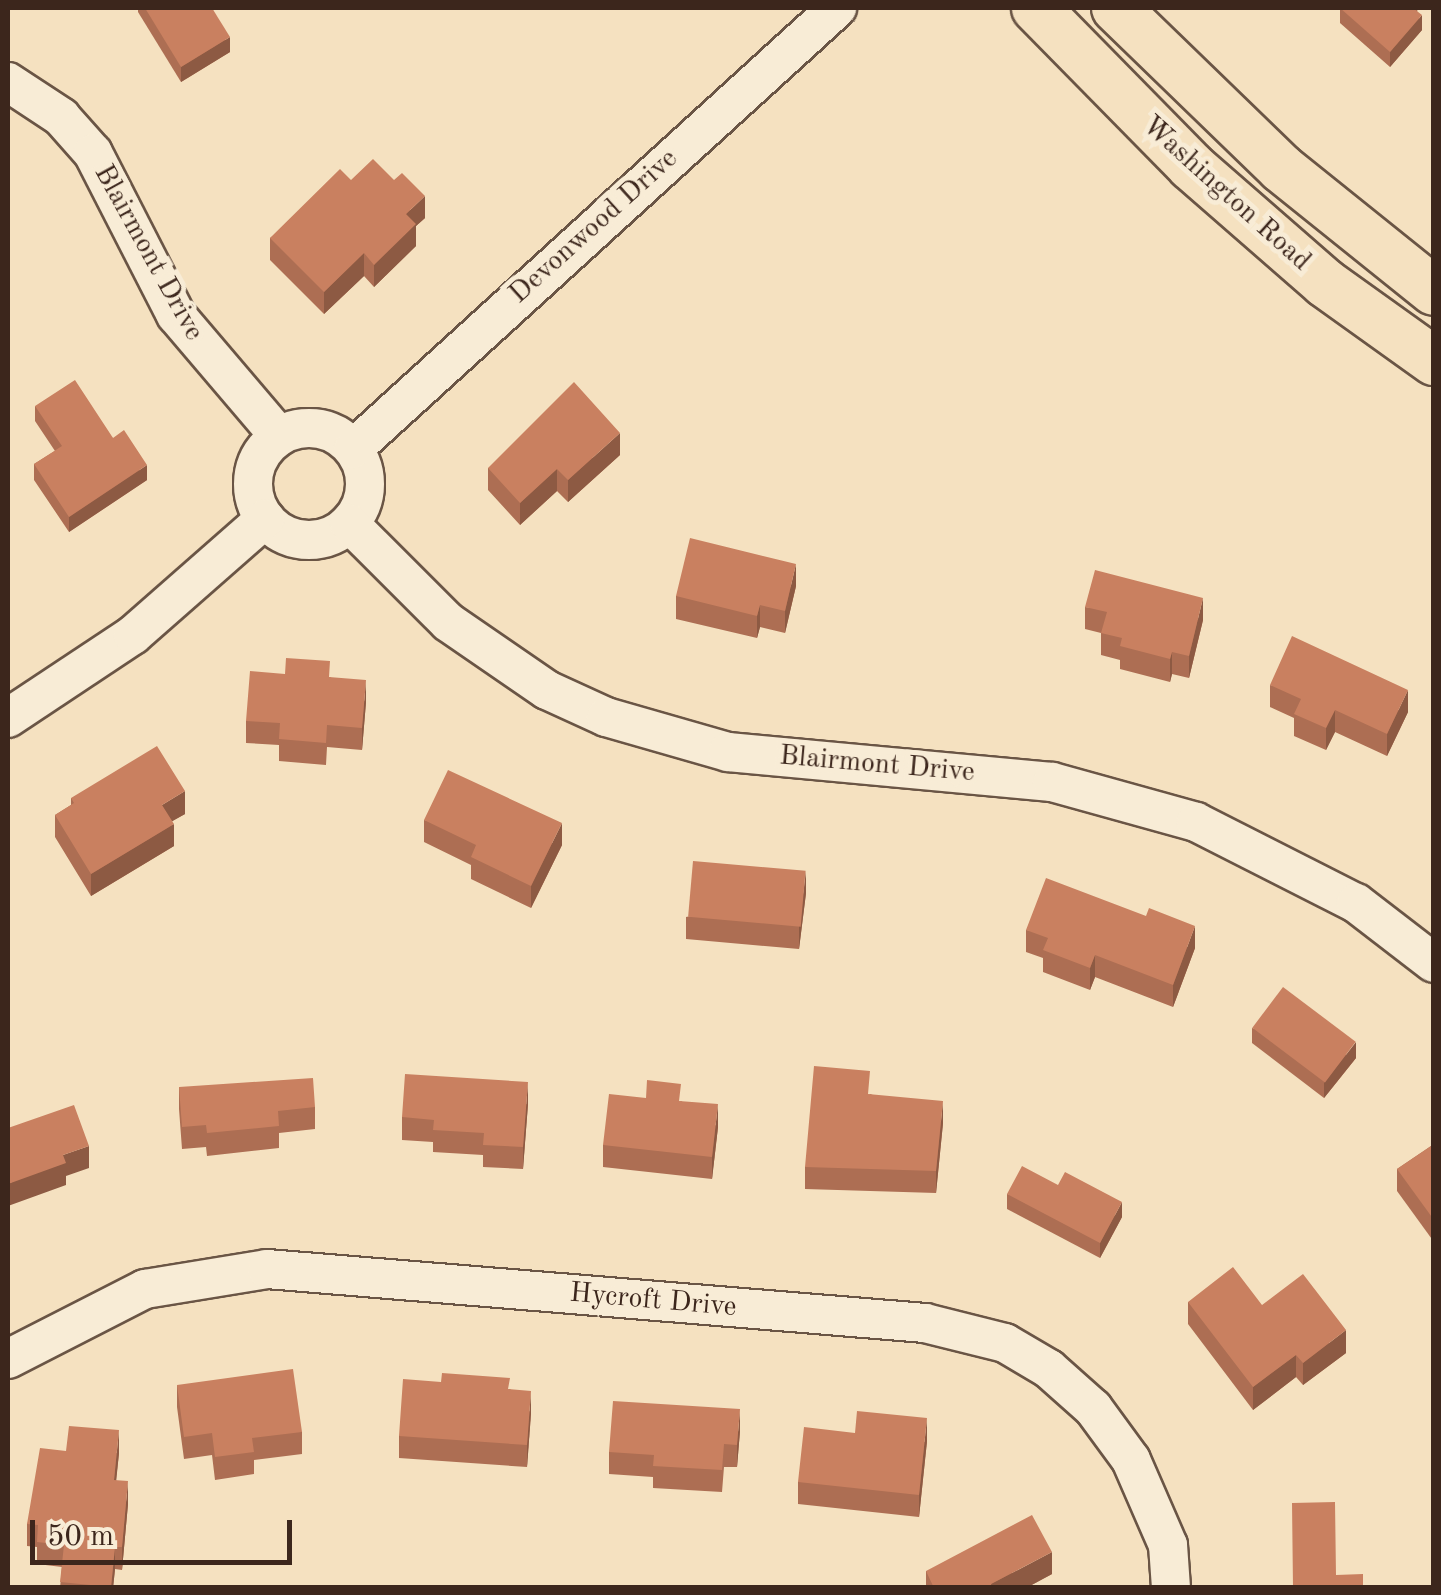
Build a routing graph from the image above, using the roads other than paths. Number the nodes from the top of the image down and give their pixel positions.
1 (838, 8) edge
2 (1036, 8) edge
3 (1116, 8) edge
4 (8, 82) edge
5 (1434, 291) edge
6 (1434, 361) edge
7 (279, 436) junction
8 (353, 448) junction
9 (265, 519) junction
10 (348, 523) junction
11 (8, 718) edge
12 (1434, 962) edge
13 (8, 1359) edge
14 (1171, 1588) edge

1 - 8 street, Devonwood Drive
2 - 6 main road, Washington Road
3 - 5 main road, Washington Road
4 - 7 street, Blairmont Drive
7 - 8 street
7 - 9 street
8 - 10 street
9 - 10 street
9 - 11 street
10 - 12 street, Blairmont Drive
13 - 14 street, Hycroft Drive

